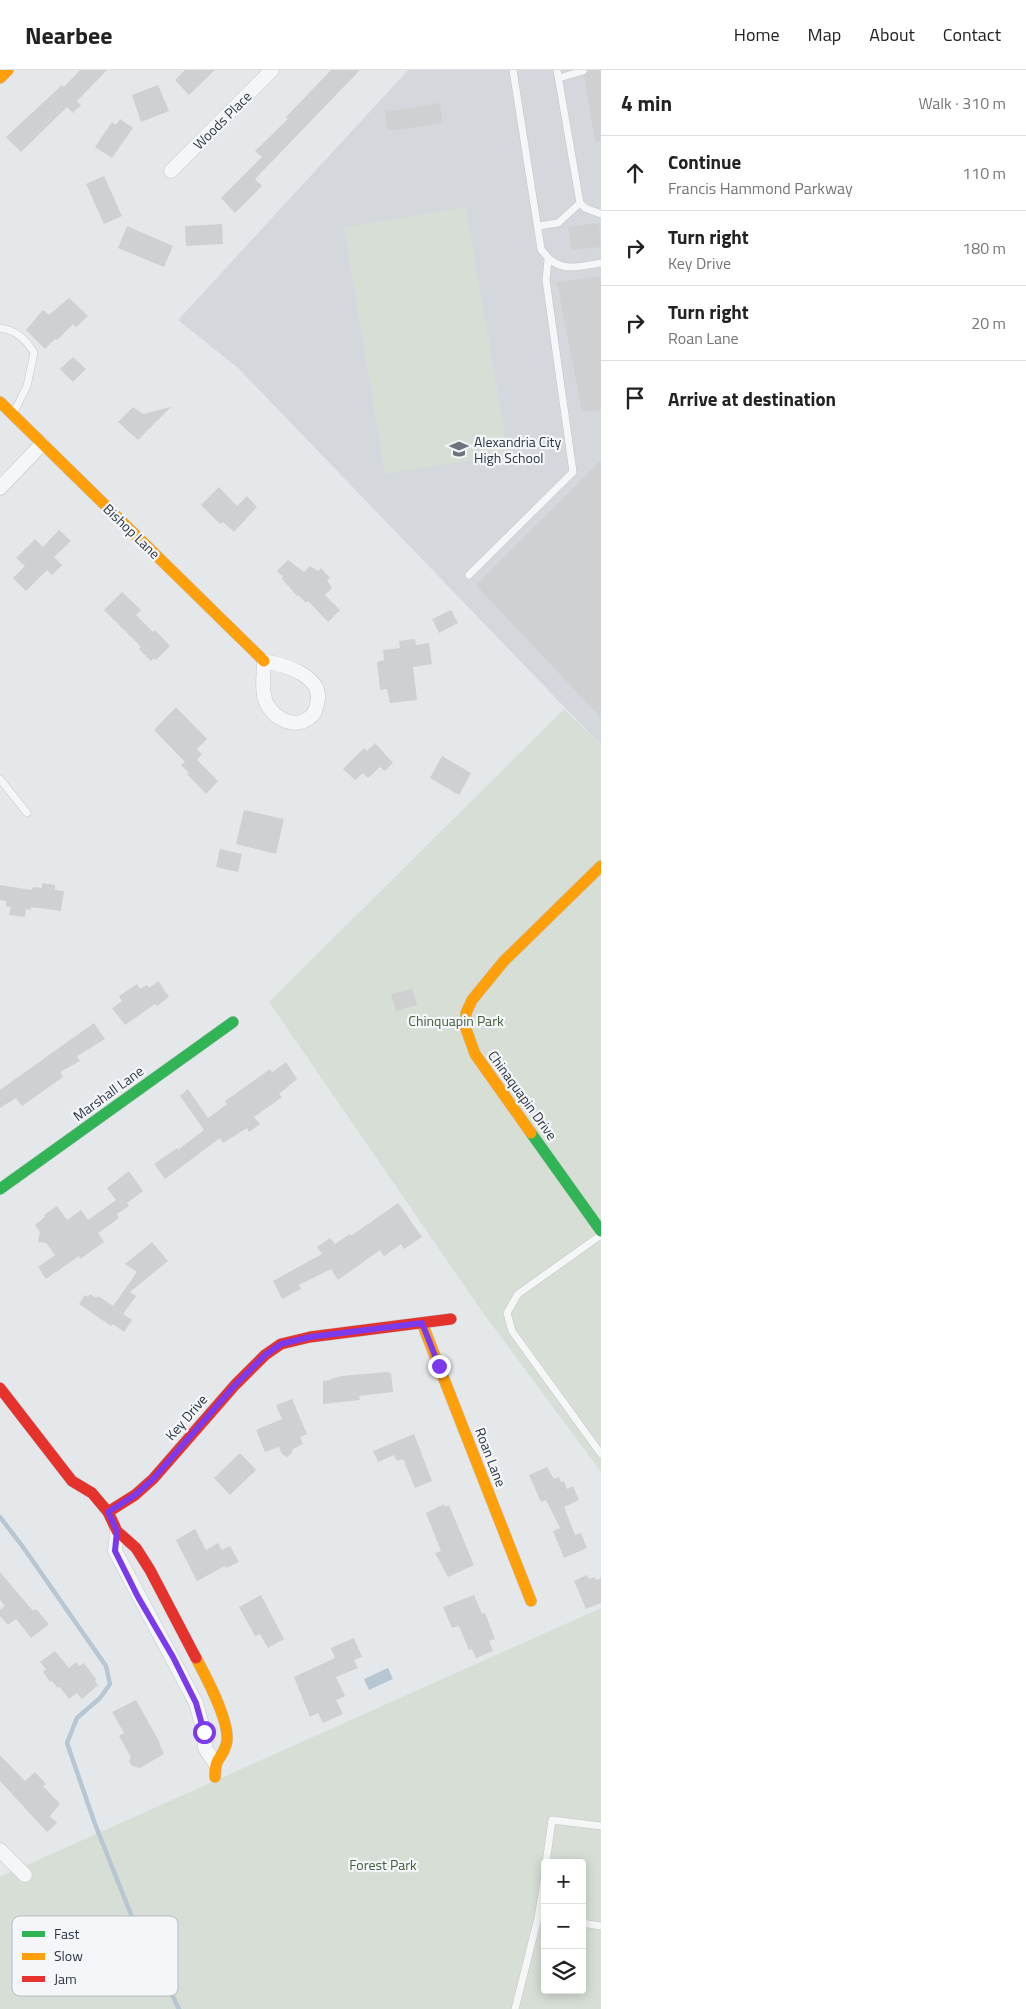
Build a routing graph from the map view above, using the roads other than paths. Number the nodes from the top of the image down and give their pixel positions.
1 (8, 70) edge
2 (272, 70) edge
3 (513, 70) edge
4 (557, 70) edge
5 (583, 71) edge
6 (0, 78) edge
7 (559, 78) junction
8 (171, 171) dead end
9 (580, 203) junction
10 (601, 214) edge
11 (538, 226) junction
12 (548, 260) junction
13 (601, 263) edge
14 (0, 328) edge
15 (0, 402) edge
16 (13, 415) junction
17 (42, 444) junction
18 (0, 488) edge
19 (469, 574) dead end
20 (264, 661) junction
21 (0, 779) edge
22 (28, 814) dead end
23 (601, 866) edge
24 (234, 1022) dead end
25 (0, 1189) edge
26 (601, 1231) edge
27 (601, 1234) edge
28 (451, 1319) dead end
29 (422, 1323) junction
30 (0, 1388) edge
31 (601, 1454) edge
32 (108, 1512) junction
33 (117, 1531) junction
34 (531, 1601) dead end
35 (215, 1770) joint
36 (601, 1826) edge
37 (0, 1850) edge
38 (547, 1859) edge
39 (25, 1875) dead end
40 (541, 1918) edge
41 (586, 1924) edge
42 (601, 1926) edge
43 (515, 2009) edge

1 - 6 street
2 - 8 street, Woods Place
3 - 11 lane
4 - 7 lane
5 - 7 lane
7 - 9 lane
9 - 10 lane
9 - 11 lane
11 - 12 lane
12 - 13 lane
12 - 19 lane
14 - 16 lane
15 - 16 street, Bishop Lane
16 - 17 street, Bishop Lane
17 - 18 street
17 - 20 street, Bishop Lane
20 - 20 street
21 - 22 lane
23 - 26 street, Chinaquapin Drive
24 - 25 street, Marshall Lane
27 - 31 lane
28 - 29 street, Key Drive
29 - 32 street, Key Drive
29 - 34 street, Roan Lane
30 - 32 street
32 - 33 street
33 - 35 street
33 - 35 street
36 - 38 lane
37 - 39 street
40 - 43 lane
41 - 42 lane

